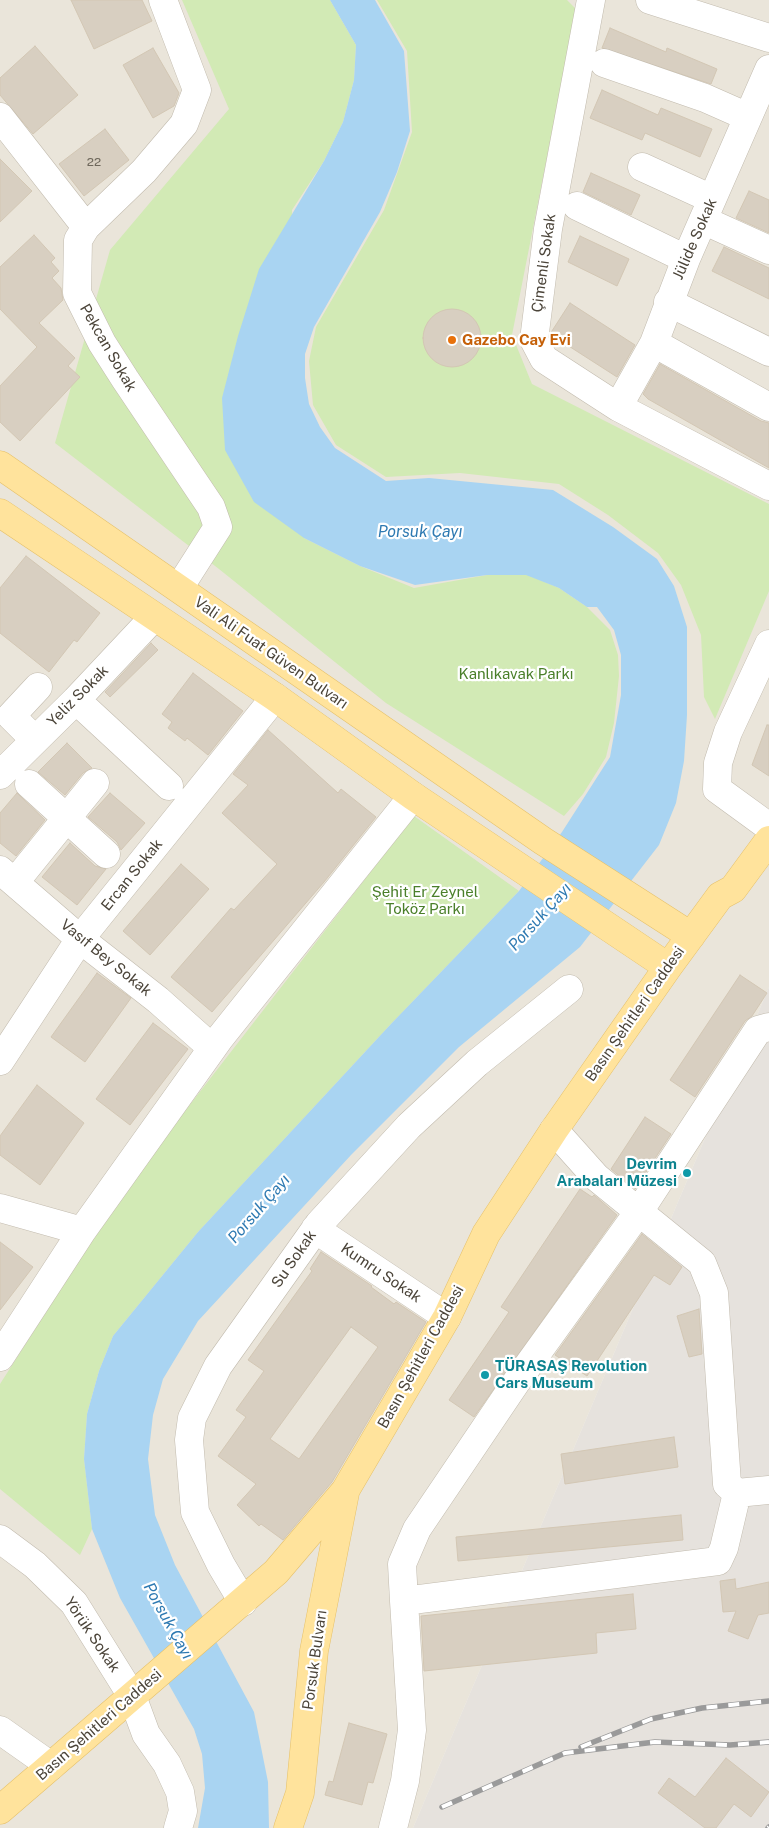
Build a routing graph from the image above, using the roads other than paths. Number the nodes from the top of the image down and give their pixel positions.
1 (163, 0) edge
2 (591, 0) edge
3 (650, 0) edge
4 (688, 5) edge
5 (769, 38) edge
6 (604, 63) dead end
7 (769, 69) edge
8 (756, 113) edge
9 (1, 121) edge
10 (642, 167) dead end
11 (577, 206) dead end
12 (708, 210) junction
13 (86, 227) junction
14 (769, 250) edge
15 (686, 259) junction
16 (668, 302) junction
17 (654, 343) junction
18 (769, 352) edge
19 (618, 407) junction
20 (769, 407) edge
21 (0, 465) edge
22 (769, 486) edge
23 (0, 513) edge
24 (179, 588) junction
25 (154, 617) junction
26 (769, 644) edge
27 (38, 687) dead end
28 (275, 697) junction
29 (76, 700) junction
30 (35, 740) junction
31 (1, 773) edge
32 (95, 783) dead end
33 (29, 784) dead end
34 (169, 786) dead end
35 (413, 796) junction
36 (66, 820) junction
37 (768, 828) edge
38 (106, 854) dead end
39 (7, 876) edge
40 (691, 936) junction
41 (80, 939) junction
42 (668, 967) junction
43 (569, 989) dead end
44 (769, 1027) edge
45 (212, 1048) junction
46 (0, 1061) edge
47 (554, 1130) junction
48 (0, 1208) edge
49 (640, 1210) junction
50 (315, 1229) junction
51 (82, 1231) junction
52 (447, 1317) junction
53 (0, 1357) edge
54 (769, 1490) edge
55 (345, 1491) junction
56 (737, 1493) junction
57 (0, 1539) edge
58 (404, 1601) junction
59 (243, 1602) junction
60 (132, 1696) junction
61 (0, 1730) edge
62 (51, 1766) junction
63 (0, 1810) edge
64 (178, 1828) edge
65 (288, 1828) edge
66 (393, 1828) edge

1 - 13 street
2 - 19 street, Çimenli Sokak
3 - 4 street
4 - 5 street
6 - 8 street
7 - 8 street, Jülide Sokak
8 - 12 street, Jülide Sokak
9 - 13 street
10 - 12 street
11 - 15 street
12 - 14 street
12 - 15 street, Jülide Sokak
13 - 24 street, Pekcan Sokak
15 - 16 street, Jülide Sokak
16 - 17 street, Jülide Sokak
16 - 18 street
17 - 19 street, Jülide Sokak
17 - 20 street
19 - 22 street, Çimenli Sokak
21 - 24 main road, Vali Ali Fuat Güven Bulvarı
23 - 25 main road
24 - 40 main road, Vali Ali Fuat Güven Bulvarı
25 - 28 main road
25 - 29 street, Yeliz Sokak
26 - 37 street
27 - 30 street
28 - 35 main road
28 - 41 street, Ercan Sokak
29 - 30 street, Yeliz Sokak
29 - 34 street
30 - 31 street, Yeliz Sokak
32 - 36 street
33 - 36 street
35 - 42 main road
35 - 45 street
36 - 38 street
36 - 39 street
37 - 40 main road, Basın Şehitleri Caddesi
39 - 41 street, Vasıf Bey Sokak
40 - 42 main road, Basın Şehitleri Caddesi
41 - 45 street, Vasıf Bey Sokak
41 - 46 street, Ercan Sokak
42 - 47 main road, Basın Şehitleri Caddesi
43 - 50 street, Su Sokak
44 - 49 street
45 - 51 street
47 - 49 street
47 - 52 main road, Basın Şehitleri Caddesi
48 - 51 street
49 - 56 street
49 - 58 street
50 - 52 street, Kumru Sokak
50 - 59 street, Su Sokak
51 - 53 street
52 - 55 main road, Basın Şehitleri Caddesi
54 - 56 street
55 - 59 main road, Basın Şehitleri Caddesi
55 - 65 main road, Porsuk Bulvarı
56 - 58 street
57 - 60 street, Yörük Sokak
58 - 66 street
59 - 60 main road, Basın Şehitleri Caddesi
60 - 62 main road, Basın Şehitleri Caddesi
60 - 64 street, Yörük Sokak
61 - 62 street
62 - 63 main road, Basın Şehitleri Caddesi

